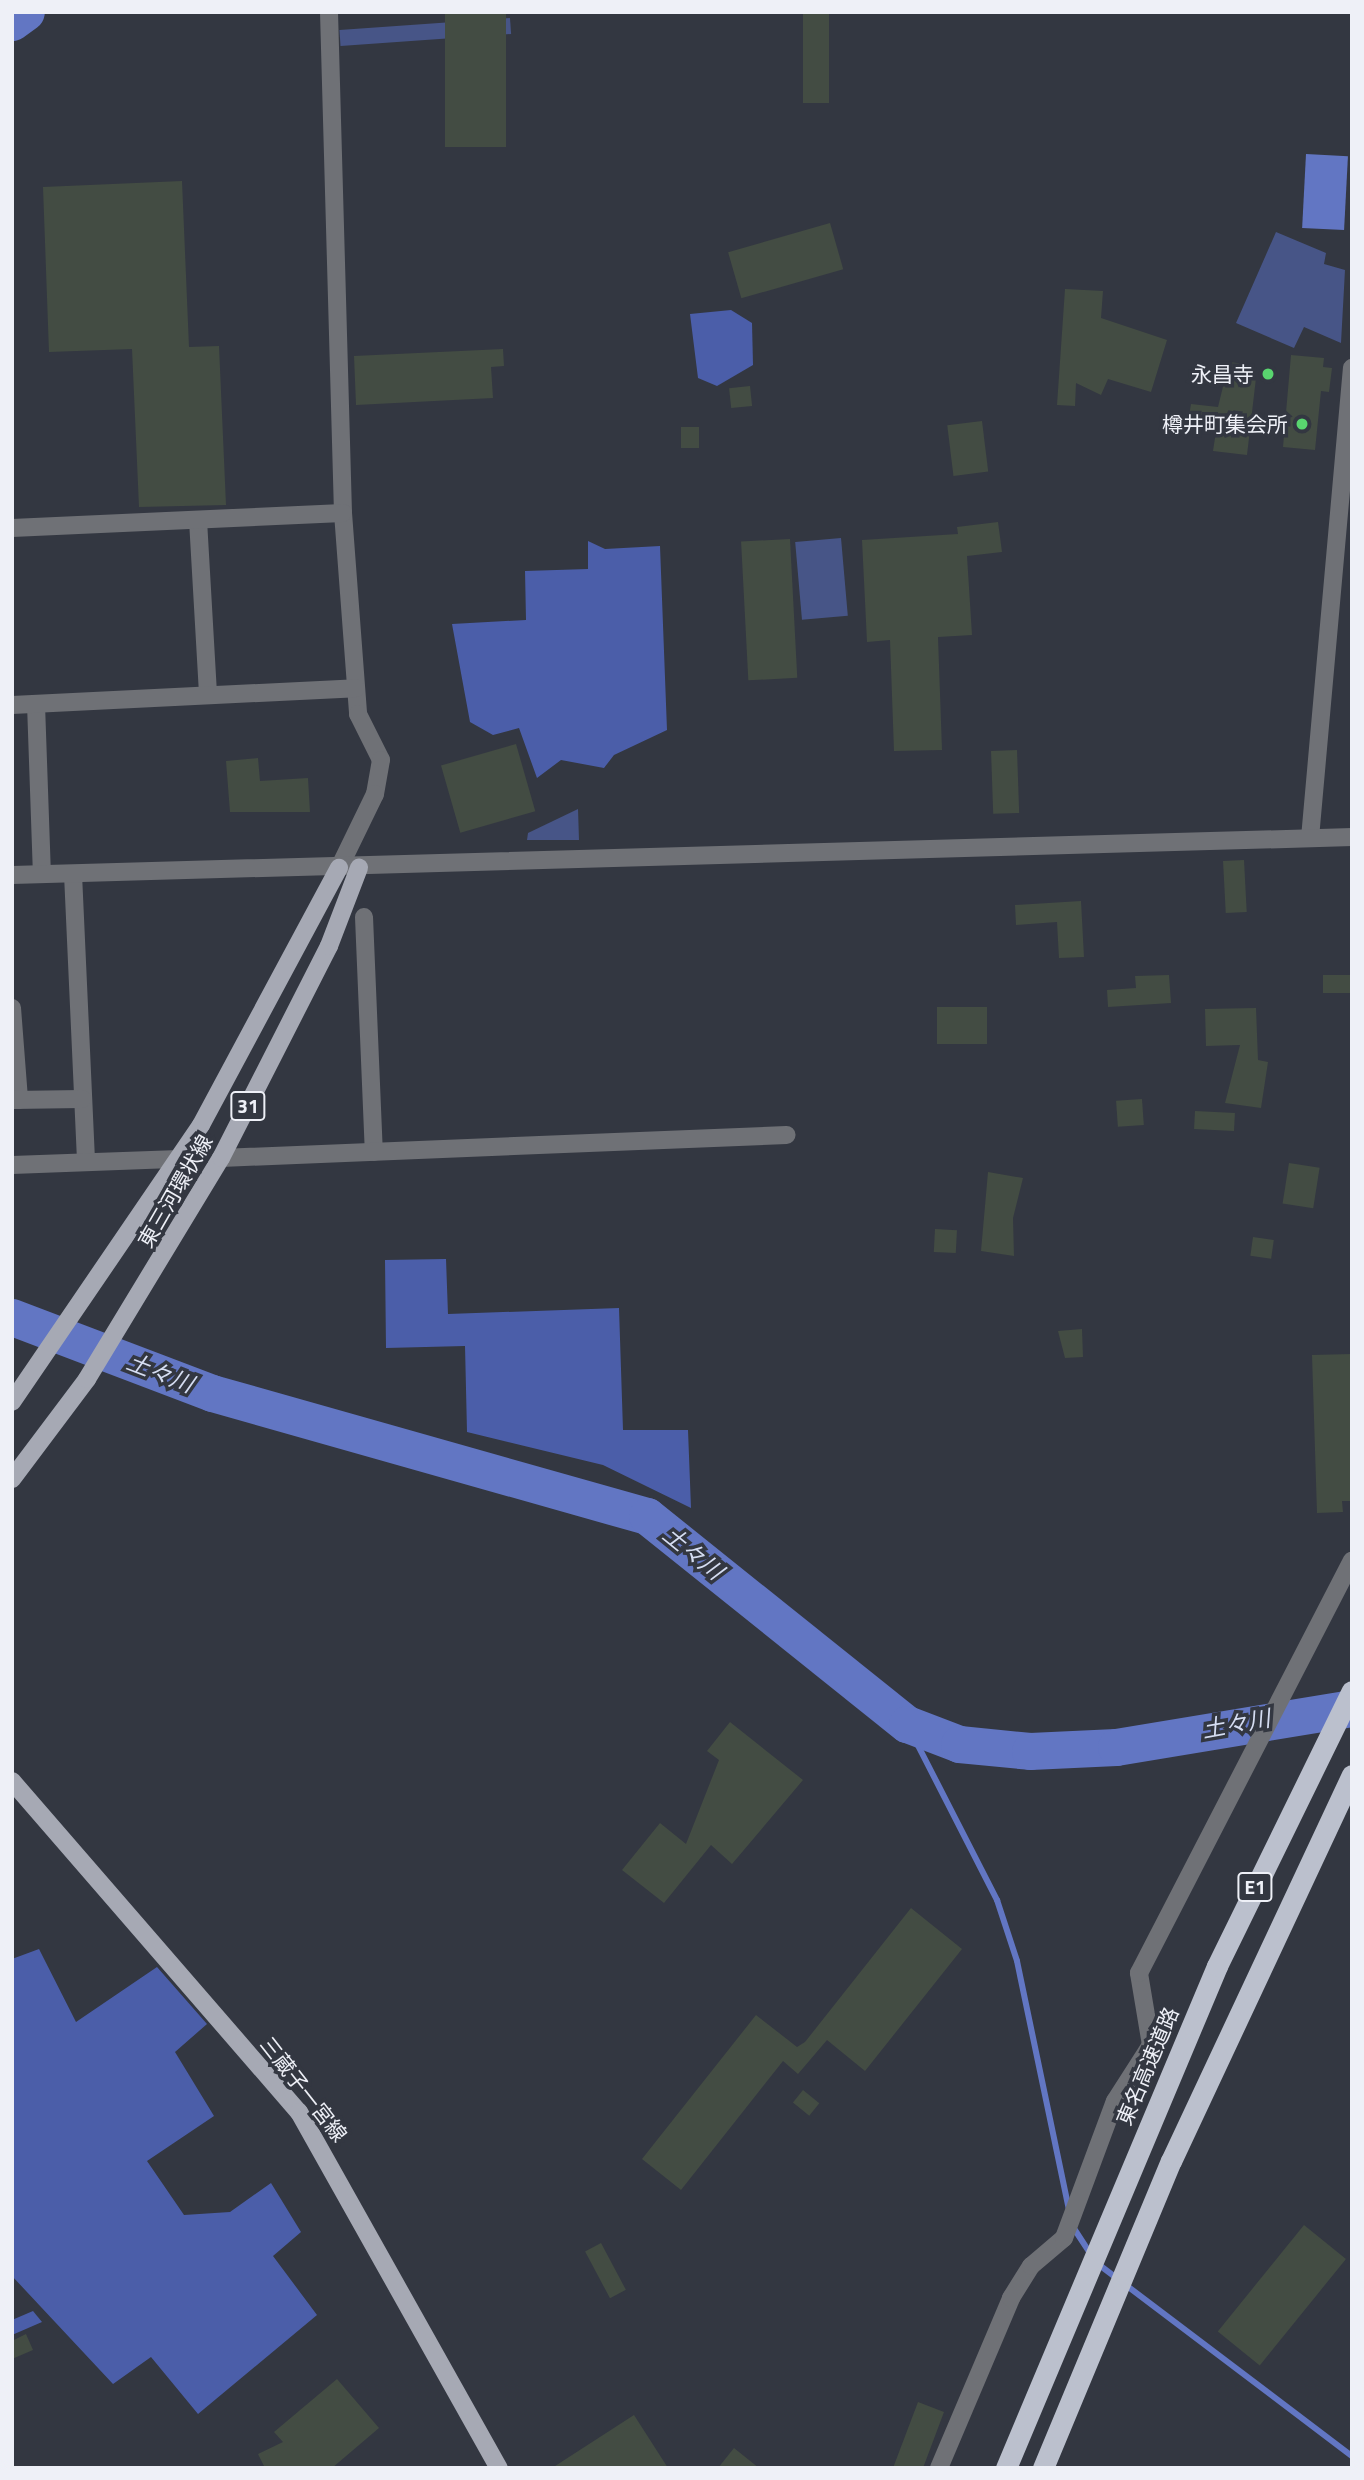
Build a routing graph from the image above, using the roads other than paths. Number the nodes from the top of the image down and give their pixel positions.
1 (329, 12) edge
2 (1352, 368) edge
3 (1347, 481) edge
4 (343, 513) junction
5 (198, 520) junction
6 (12, 528) edge
7 (356, 688) junction
8 (208, 695) junction
9 (36, 704) junction
10 (12, 705) edge
11 (366, 816) junction
12 (1352, 836) edge
13 (1310, 838) junction
14 (339, 868) junction
15 (359, 868) junction
16 (42, 874) junction
17 (73, 874) junction
18 (12, 875) edge
19 (364, 917) dead end
20 (12, 1008) edge
21 (82, 1098) junction
22 (16, 1100) edge
23 (787, 1135) dead end
24 (374, 1152) junction
25 (221, 1158) junction
26 (179, 1159) junction
27 (86, 1162) junction
28 (12, 1165) edge
29 (12, 1402) edge
30 (12, 1479) edge
31 (1352, 1561) edge
32 (1352, 1691) edge
33 (1352, 1775) edge
34 (12, 1781) edge
35 (499, 2468) edge
36 (939, 2468) edge
37 (1006, 2468) edge
38 (1043, 2468) edge

1 - 4 street
2 - 3 street
3 - 13 street
4 - 5 street
4 - 7 street
5 - 6 street
5 - 8 street
7 - 8 street
7 - 11 street
8 - 9 street
9 - 10 street
9 - 16 street
11 - 14 street
11 - 15 street
12 - 13 street
13 - 15 street
14 - 15 street
14 - 17 street
14 - 26 main road, 東三河環状線 / 31
15 - 25 main road, 東三河環状線 / 31
16 - 17 street
16 - 18 street
17 - 21 street
19 - 24 street
20 - 22 street
21 - 22 street
21 - 27 street
23 - 24 street
24 - 25 street
25 - 30 main road, 東三河環状線 / 31
26 - 27 street
26 - 29 main road, 東三河環状線 / 31
27 - 28 street
31 - 36 street
32 - 37 highway, 東名高速道路 / E1
33 - 38 highway, E1
34 - 35 main road, 三蔵子一宮線

